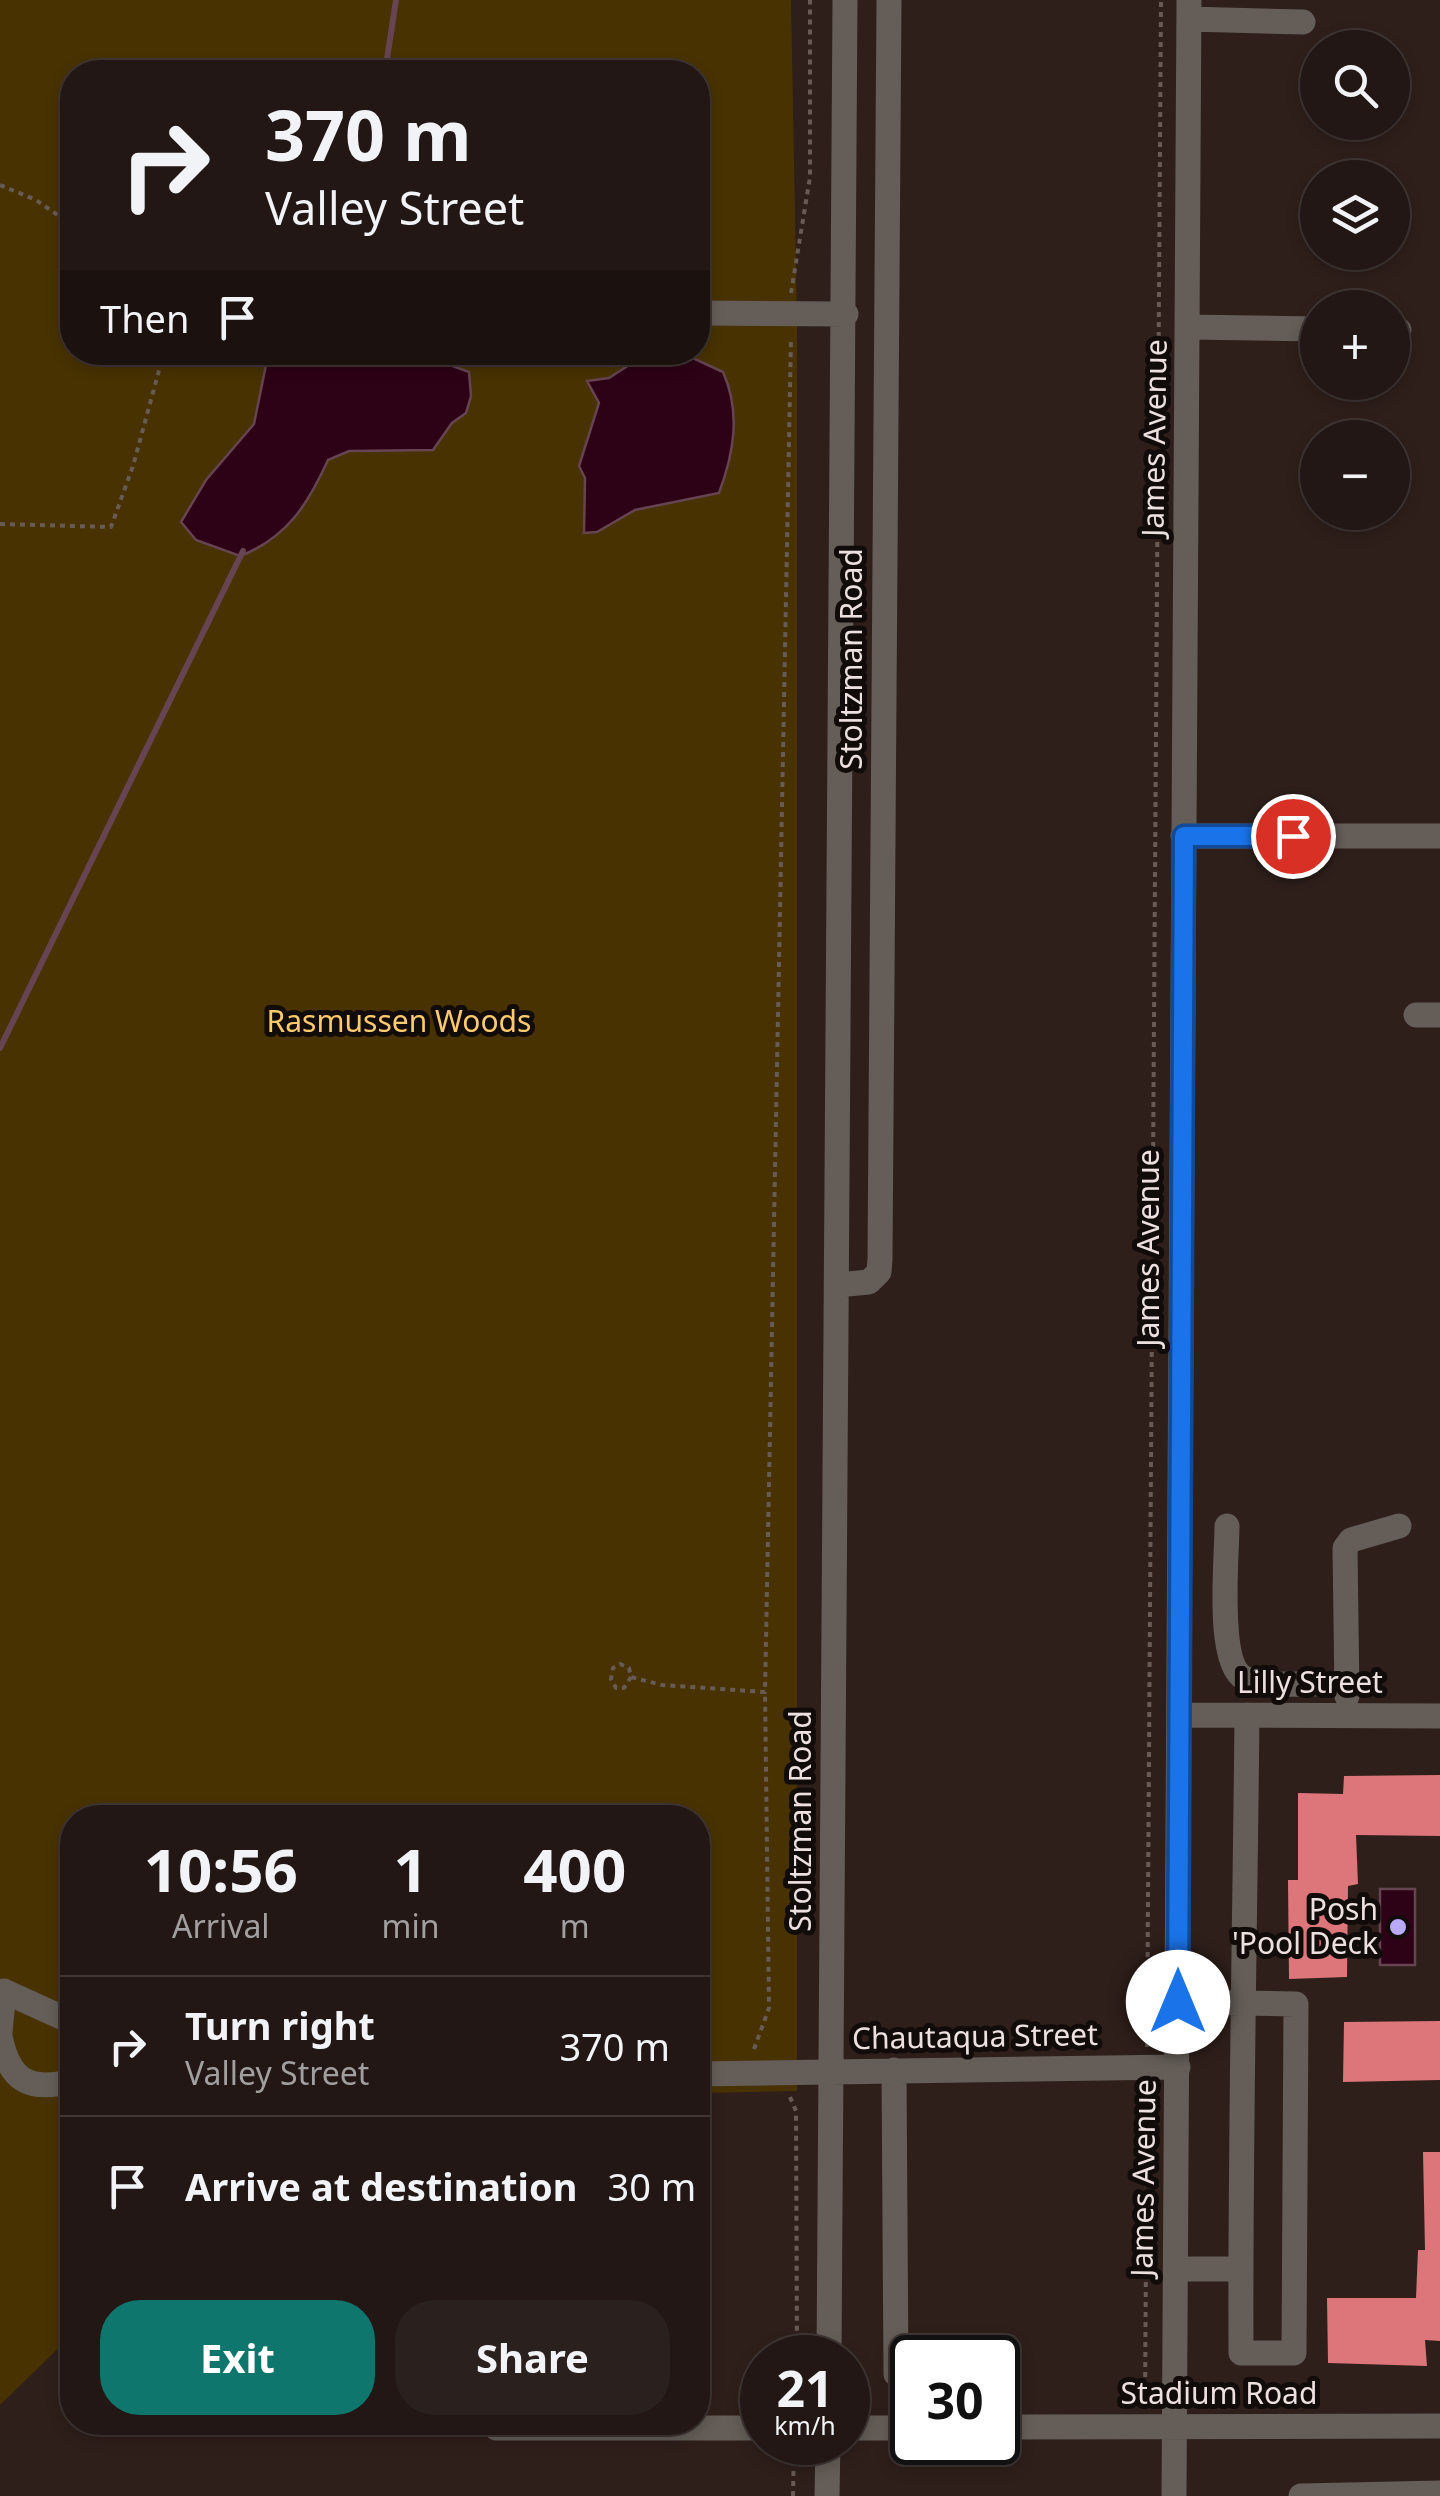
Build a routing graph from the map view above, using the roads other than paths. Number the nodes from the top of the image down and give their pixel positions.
1 (846, 0) edge
2 (888, 0) edge
3 (1189, 9) edge
4 (1303, 22) dead end
5 (710, 313) edge
6 (846, 314) junction
7 (1188, 327) junction
8 (1300, 329) edge
9 (1184, 836) junction
10 (1440, 836) edge
11 (837, 1285) junction
12 (1227, 1526) dead end
13 (1399, 1526) dead end
14 (1227, 1602) junction
15 (1180, 1603) junction
16 (1346, 1683) junction
17 (1180, 1715) junction
18 (1248, 1715) junction
19 (1348, 1716) junction
20 (1440, 1716) edge
21 (1178, 2002) junction
22 (1244, 2003) junction
23 (60, 2016) edge
24 (0, 2034) edge
25 (1178, 2067) junction
26 (894, 2070) junction
27 (832, 2072) junction
28 (710, 2074) edge
29 (60, 2083) edge
30 (1176, 2269) junction
31 (1241, 2269) junction
32 (829, 2335) edge
33 (896, 2335) edge
34 (1174, 2426) junction
35 (1440, 2426) edge
36 (1020, 2427) edge
37 (710, 2428) edge
38 (740, 2428) edge
39 (828, 2465) edge
40 (1440, 2493) edge
41 (827, 2496) edge
42 (1174, 2496) edge
43 (1301, 2496) edge

1 - 6 street, Stoltzman Road
2 - 11 street, Stoltzman Road
3 - 4 street
3 - 7 street, James Avenue
5 - 6 street
6 - 11 street, Stoltzman Road
7 - 8 street
7 - 9 street, James Avenue
9 - 10 street
9 - 15 street, James Avenue
11 - 27 street, Stoltzman Road
12 - 14 street
13 - 16 street
14 - 15 street
14 - 16 street
15 - 17 street, James Avenue
16 - 19 street
17 - 18 street, Lilly Street
17 - 21 street, James Avenue
18 - 19 street, Lilly Street
18 - 22 street
19 - 20 street, Lilly Street
21 - 22 street
21 - 25 street, James Avenue
22 - 31 street
22 - 31 street
23 - 24 street
24 - 29 street
25 - 26 street, Chautaqua Street
25 - 30 street, James Avenue
26 - 27 street, Chautaqua Street
26 - 33 street
27 - 28 street, Chautaqua Street
27 - 32 street, Stoltzman Road
30 - 31 street
30 - 34 street, James Avenue
34 - 35 street, Stadium Road
34 - 36 street, Stadium Road
34 - 42 street, James Avenue
37 - 38 street
39 - 41 street
40 - 43 street

